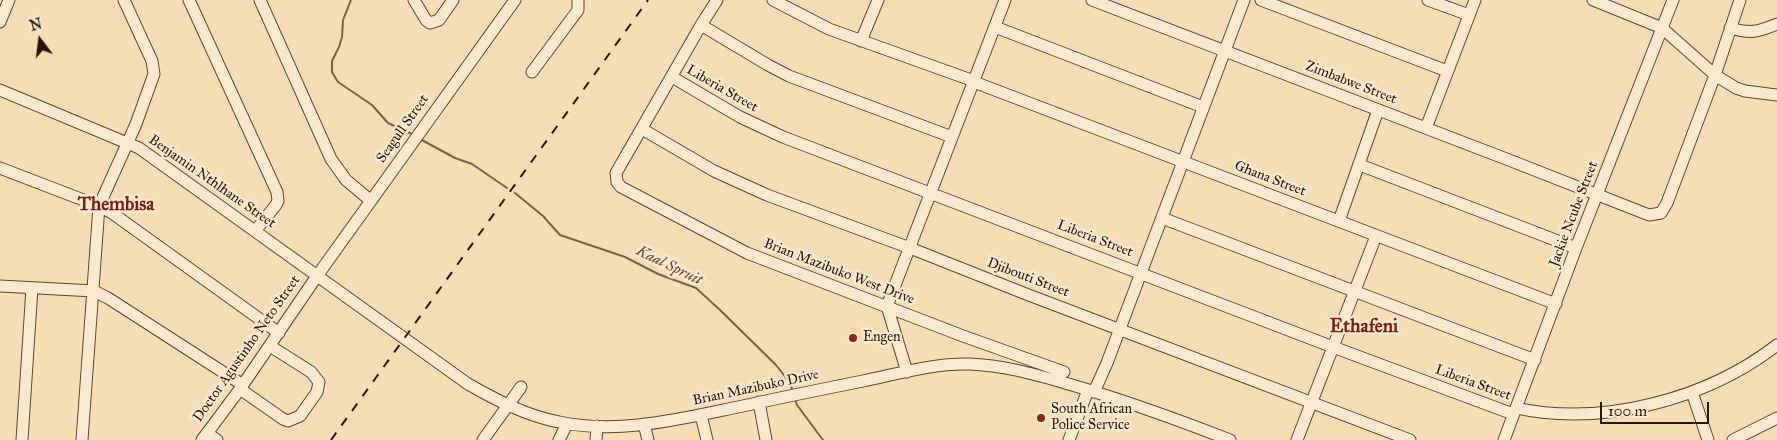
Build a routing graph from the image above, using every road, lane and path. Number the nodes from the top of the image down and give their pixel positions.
1 (9, 0) edge
2 (124, 0) edge
3 (189, 0) edge
4 (260, 0) edge
5 (414, 0) edge
6 (453, 0) edge
7 (515, 0) edge
8 (578, 0) edge
9 (717, 0) edge
10 (773, 0) edge
11 (878, 0) edge
12 (1005, 0) edge
13 (1092, 0) edge
14 (1244, 0) edge
15 (1261, 0) edge
16 (1428, 0) edge
17 (1475, 0) edge
18 (1592, 0) edge
19 (1673, 0) edge
20 (1740, 0) edge
21 (1469, 15) junction
22 (0, 22) edge
23 (1777, 24) edge
24 (701, 25) junction
25 (995, 27) junction
26 (1662, 28) junction
27 (1730, 28) junction
28 (861, 41) junction
29 (1224, 50) junction
30 (1447, 71) junction
31 (532, 72) dead end
32 (1715, 75) junction
33 (672, 78) junction
34 (974, 81) junction
35 (0, 90) edge
36 (1777, 95) edge
37 (1203, 107) junction
38 (1378, 110) junction
39 (1426, 128) junction
40 (642, 129) junction
41 (952, 137) junction
42 (126, 142) junction
43 (1182, 162) junction
44 (1360, 165) junction
45 (0, 168) edge
46 (932, 193) junction
47 (1598, 194) junction
48 (371, 201) junction
49 (99, 206) junction
50 (1162, 218) junction
51 (1339, 221) junction
52 (256, 231) junction
53 (1376, 236) junction
54 (910, 248) junction
55 (1576, 248) junction
56 (1140, 273) junction
57 (317, 276) junction
58 (0, 286) edge
59 (32, 288) junction
60 (94, 291) junction
61 (1355, 291) junction
62 (1556, 304) junction
63 (887, 306) junction
64 (1120, 329) junction
65 (279, 333) junction
66 (1777, 345) edge
67 (270, 346) junction
68 (1333, 347) junction
69 (1534, 360) junction
70 (908, 372) junction
71 (1064, 372) dead end
72 (241, 387) junction
73 (521, 387) dead end
74 (1091, 391) junction
75 (1692, 392) junction
76 (759, 402) junction
77 (1312, 403) junction
78 (508, 404) junction
79 (1515, 411) junction
80 (702, 414) junction
81 (1777, 418) edge
82 (567, 424) junction
83 (644, 424) junction
84 (596, 426) junction
85 (204, 436) edge
86 (22, 440) edge
87 (82, 440) edge
88 (217, 440) edge
89 (483, 440) edge
90 (559, 440) edge
91 (596, 440) edge
92 (648, 440) edge
93 (707, 440) edge
94 (766, 440) edge
95 (1069, 440) edge
96 (1230, 440) edge
97 (1297, 440) edge
98 (1410, 440) edge
99 (1504, 440) edge
100 (1708, 440) edge
101 (1733, 440) edge

1 - 22 street
2 - 42 street
3 - 52 street
4 - 48 street
5 - 6 street
7 - 48 street, Seagull Street
8 - 31 street
9 - 24 street
10 - 28 street, Ghana Street
11 - 28 street
12 - 25 street
13 - 29 street, Zimbabwe Street
14 - 29 street
15 - 30 street
16 - 21 street
17 - 21 street
18 - 26 street
19 - 26 street, Jackie Ncube Street
20 - 27 street
21 - 30 street
23 - 27 street
24 - 33 street
24 - 41 street
25 - 34 street
25 - 37 street
26 - 32 street
26 - 47 street, Jackie Ncube Street
27 - 32 street
28 - 34 street, Ghana Street
29 - 37 street
29 - 38 street, Zimbabwe Street
30 - 39 street
32 - 36 street
32 - 47 street, Zimbabwe Street
33 - 40 street
33 - 46 street, Liberia Street
34 - 41 street
34 - 43 street, Ghana Street
35 - 42 street, Benjamin Nthlhane Street
37 - 43 street
38 - 39 street, Zimbabwe Street
38 - 44 street
39 - 47 street, Zimbabwe Street
40 - 54 street, Djibouti Street
40 - 63 street, Brian Mazibuko West Drive
41 - 46 street
42 - 49 street
42 - 52 street, Benjamin Nthlhane Street
43 - 50 street
43 - 51 street, Ghana Street
44 - 51 street
44 - 55 street
45 - 49 street
46 - 54 street
46 - 56 street, Liberia Street
47 - 55 street, Jackie Ncube Street
48 - 57 street, Seagull Street
49 - 60 street
49 - 65 street
50 - 56 street
50 - 61 street
51 - 53 street, Ghana Street
52 - 57 street, Benjamin Nthlhane Street
53 - 61 street
53 - 62 street, Ghana Street
54 - 63 street
54 - 64 street, Djibouti Street
55 - 62 street, Jackie Ncube Street
56 - 64 street
56 - 68 street, Liberia Street
57 - 65 street, Doctor Agustinho Neto Street
57 - 78 street, Brian Mazibuko Drive
58 - 59 street
59 - 60 street
59 - 86 street
60 - 72 street
60 - 87 street
61 - 68 street
61 - 69 street
62 - 69 street, Jackie Ncube Street
63 - 70 street
63 - 71 street, Brian Mazibuko West Drive
64 - 74 street
64 - 77 street, Djibouti Street
65 - 67 street, Doctor Agustinho Neto Street
66 - 75 street, Liberia Street
67 - 72 street, Doctor Agustinho Neto Street
67 - 72 street
68 - 77 street
68 - 79 street, Liberia Street
69 - 79 street, Jackie Ncube Street
70 - 74 street, Brian Mazibuko Drive
70 - 76 street, Brian Mazibuko Drive
72 - 85 street, Doctor Agustinho Neto Street
73 - 78 street
74 - 95 street
74 - 96 street, Brian Mazibuko Drive
75 - 79 street, Liberia Street
75 - 100 street
76 - 80 street, Brian Mazibuko Drive
76 - 94 street
77 - 97 street
77 - 98 street, Djibouti Street
78 - 82 street, Brian Mazibuko Drive
78 - 89 street
79 - 99 street, Jackie Ncube Street
80 - 83 street, Brian Mazibuko Drive
80 - 93 street
81 - 101 street
82 - 84 street, Brian Mazibuko Drive
82 - 90 street
83 - 84 street, Brian Mazibuko Drive
83 - 92 street
84 - 91 street
85 - 88 street

